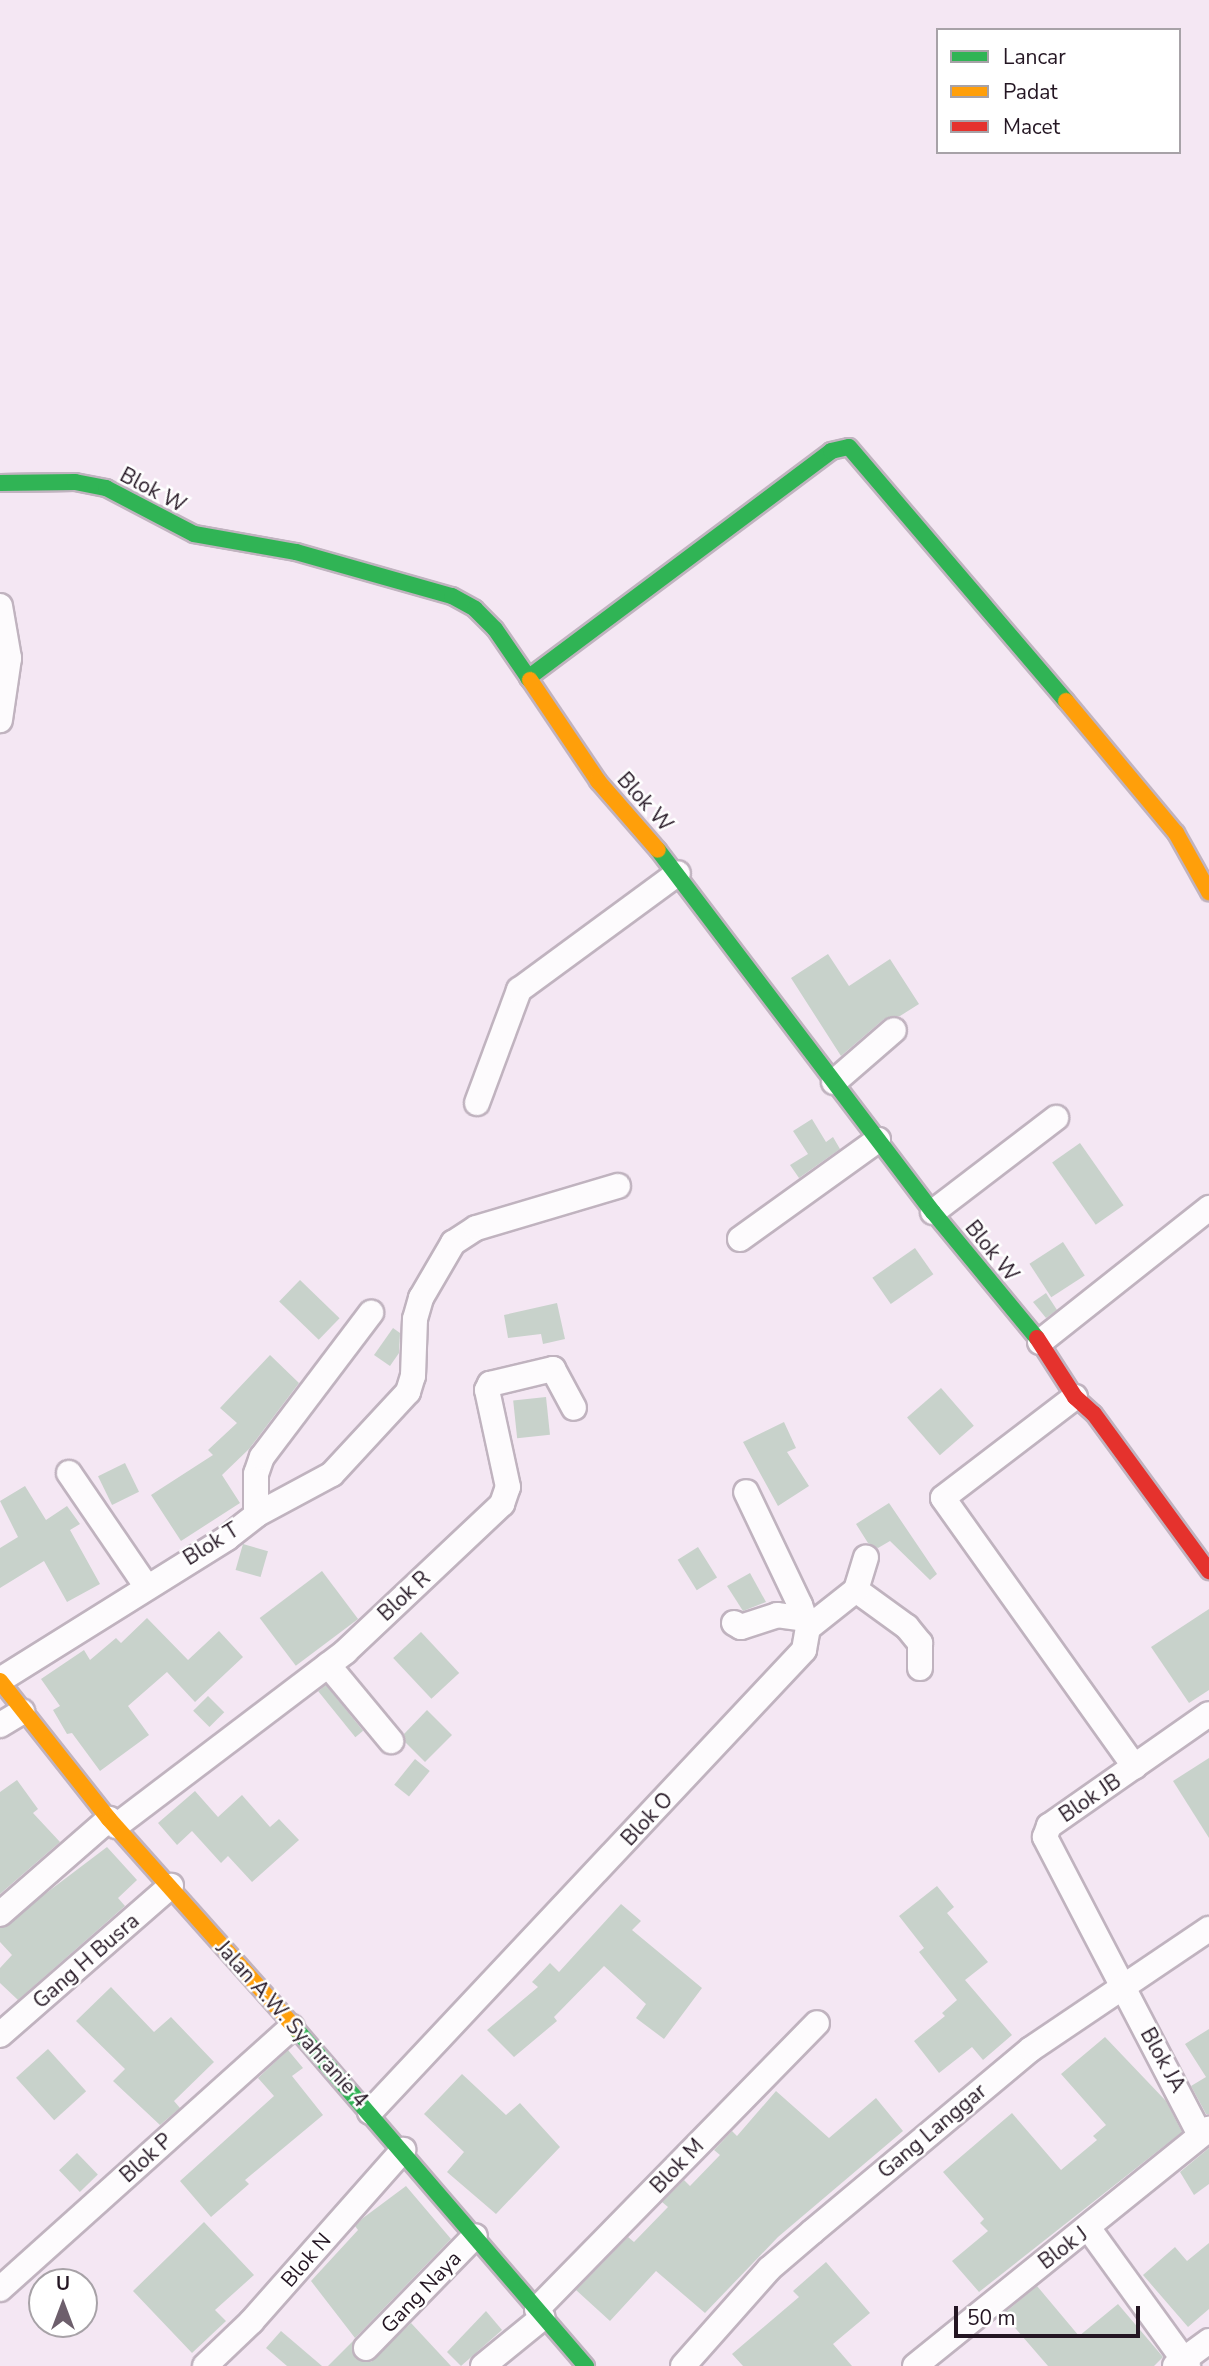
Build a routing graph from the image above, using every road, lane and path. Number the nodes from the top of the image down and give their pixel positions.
1 (0, 483) edge
2 (0, 606) edge
3 (528, 678) junction
4 (0, 720) edge
5 (678, 873) junction
6 (1209, 892) edge
7 (894, 1030) dead end
8 (834, 1082) junction
9 (477, 1103) dead end
10 (1056, 1118) dead end
11 (878, 1140) junction
12 (618, 1186) dead end
13 (1209, 1208) edge
14 (933, 1212) junction
15 (740, 1238) dead end
16 (371, 1313) dead end
17 (1040, 1342) junction
18 (1075, 1397) junction
19 (574, 1408) dead end
20 (69, 1473) dead end
21 (746, 1492) dead end
22 (256, 1515) junction
23 (866, 1556) dead end
24 (1209, 1572) edge
25 (146, 1586) junction
26 (856, 1590) junction
27 (734, 1623) dead end
28 (807, 1624) junction
29 (328, 1665) junction
30 (920, 1668) dead end
31 (0, 1681) edge
32 (22, 1712) junction
33 (1209, 1714) edge
34 (0, 1725) edge
35 (391, 1741) dead end
36 (1135, 1767) junction
37 (113, 1822) junction
38 (171, 1886) junction
39 (0, 1914) edge
40 (1209, 1929) edge
41 (1122, 1987) junction
42 (817, 2023) dead end
43 (292, 2027) junction
44 (0, 2035) edge
45 (370, 2112) junction
46 (1205, 2132) edge
47 (403, 2150) junction
48 (1089, 2229) junction
49 (475, 2236) junction
50 (0, 2289) edge
51 (540, 2313) junction
52 (1209, 2341) edge
53 (366, 2348) dead end
54 (1182, 2364) edge
55 (205, 2366) edge
56 (483, 2366) edge
57 (586, 2366) edge
58 (683, 2366) edge
59 (915, 2366) edge

1 - 3 street, Blok W
2 - 4 street
3 - 5 street, Blok W
3 - 6 street
5 - 8 street, Blok W
5 - 9 street
7 - 8 street
8 - 11 street, Blok W
10 - 14 street
11 - 14 street, Blok W
11 - 15 street
12 - 22 street
13 - 17 street
14 - 17 street, Blok W
16 - 22 street, Blok T
17 - 18 street, Blok W
18 - 24 street, Blok W
18 - 36 street
19 - 29 street, Blok R
20 - 25 street
21 - 28 street
22 - 25 street, Blok T
23 - 26 street
25 - 31 street, Blok T
26 - 28 street
26 - 30 street
27 - 28 street
28 - 45 street, Blok O
29 - 35 street
29 - 37 street, Blok R
31 - 32 street, Jalan A.W. Syahranie 4
32 - 34 street
32 - 37 street, Jalan A.W. Syahranie 4
33 - 36 street, Blok JB
36 - 41 street, Blok JB
37 - 38 street, Jalan A.W. Syahranie 4
37 - 39 street, Blok R
38 - 43 street, Jalan A.W. Syahranie 4
38 - 44 street, Gang H Busra
40 - 41 street, Gang Langgar
41 - 46 street, Blok JA
41 - 58 street, Gang Langgar
42 - 51 street, Blok M
43 - 45 street, Jalan A.W. Syahranie 4
43 - 50 street, Blok P
45 - 47 street, Jalan A.W. Syahranie 4
46 - 48 street, Blok J
47 - 49 street, Jalan A.W. Syahranie 4
47 - 55 street, Blok N
48 - 54 street
48 - 59 street, Blok J
49 - 51 street, Jalan A.W. Syahranie 4
49 - 53 street, Gang Naya
51 - 56 street, Blok M
51 - 57 street, Jalan A.W. Syahranie 4
52 - 54 street

